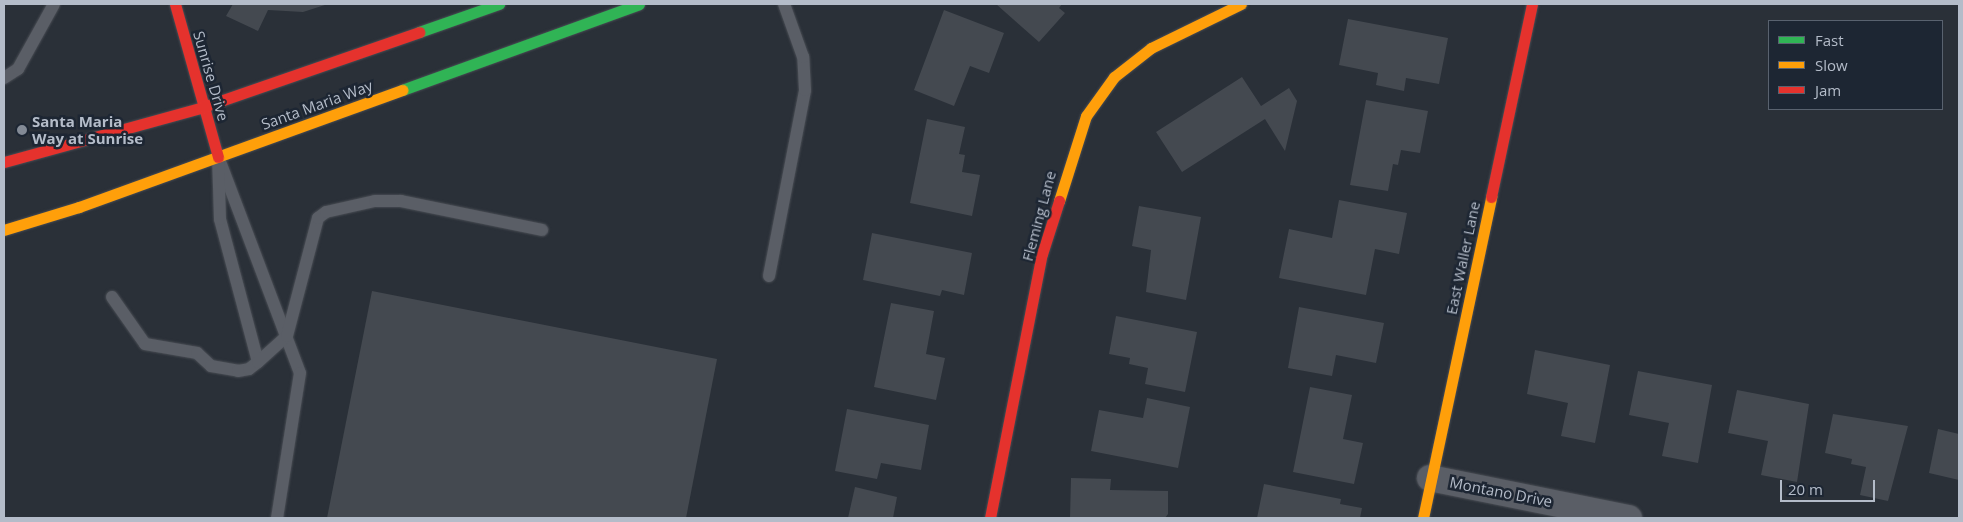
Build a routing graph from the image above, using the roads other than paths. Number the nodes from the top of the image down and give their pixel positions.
1 (54, 4) edge
2 (175, 4) edge
3 (496, 4) edge
4 (640, 4) edge
5 (784, 4) edge
6 (1241, 4) edge
7 (1532, 4) edge
8 (4, 78) edge
9 (203, 107) junction
10 (218, 157) junction
11 (4, 162) edge
12 (4, 230) edge
13 (542, 230) dead end
14 (769, 276) dead end
15 (112, 297) dead end
16 (287, 336) junction
17 (258, 362) junction
18 (1430, 478) junction
19 (276, 518) edge
20 (990, 518) edge
21 (1423, 518) edge
22 (1629, 518) edge

1 - 8 lane
2 - 9 street, Sunrise Drive
3 - 9 street
4 - 10 street, Santa Maria Way
5 - 14 lane
6 - 20 street, Fleming Lane
7 - 18 street, East Waller Lane
9 - 10 street, Sunrise Drive
9 - 11 street
10 - 12 street, Santa Maria Way
10 - 16 lane
10 - 17 lane
13 - 16 lane
15 - 17 lane
16 - 17 lane
16 - 19 lane
18 - 21 street, East Waller Lane
18 - 22 street, Montano Drive

